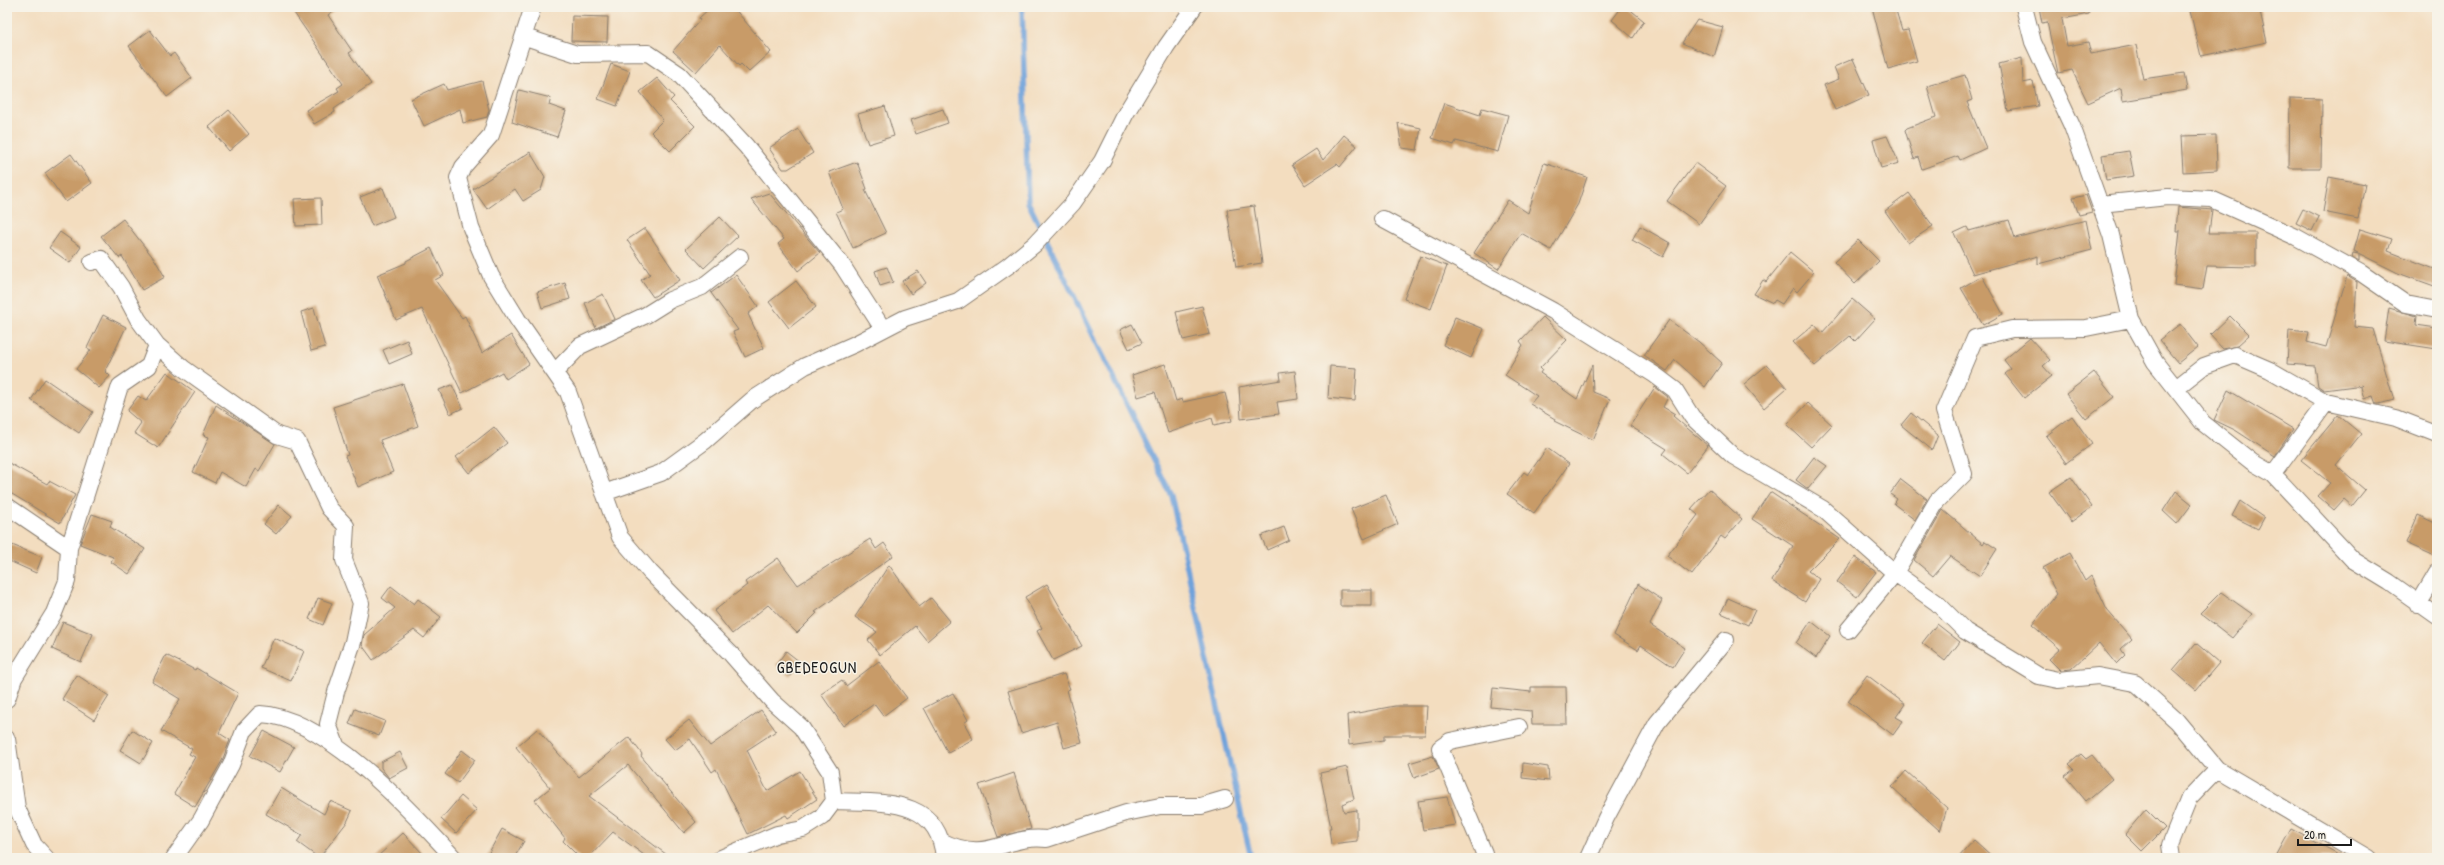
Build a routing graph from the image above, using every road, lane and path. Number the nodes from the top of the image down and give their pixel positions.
1 (533, 7) edge
2 (1194, 7) edge
3 (2024, 7) edge
4 (524, 37) junction
5 (2100, 204) junction
6 (1382, 218) dead end
7 (740, 257) dead end
8 (92, 262) dead end
9 (2437, 310) edge
10 (2131, 319) junction
11 (883, 329) junction
12 (157, 345) junction
13 (555, 372) junction
14 (2176, 388) junction
15 (2326, 402) junction
16 (2437, 434) edge
17 (2273, 474) junction
18 (604, 493) junction
19 (7, 506) edge
20 (69, 548) junction
21 (1895, 573) junction
22 (2437, 573) edge
23 (2418, 605) junction
24 (2437, 616) edge
25 (1848, 630) dead end
26 (1726, 640) dead end
27 (7, 699) edge
28 (1519, 726) dead end
29 (7, 739) edge
30 (336, 746) junction
31 (2217, 769) junction
32 (1226, 799) dead end
33 (834, 801) junction
34 (941, 841) junction
35 (2366, 857) edge
36 (46, 858) edge
37 (174, 858) edge
38 (454, 858) edge
39 (721, 858) edge
40 (944, 858) edge
41 (1483, 858) edge
42 (1588, 858) edge
43 (2172, 858) edge

1 - 4 street
2 - 11 street
3 - 5 street
4 - 11 street
4 - 13 street
5 - 9 street
5 - 10 street
6 - 21 street
7 - 13 street
8 - 12 street
10 - 14 street
10 - 21 street
11 - 18 street
12 - 20 street
12 - 30 street
13 - 18 street
14 - 15 street
14 - 17 street
15 - 16 street
15 - 17 street
17 - 23 street
18 - 33 street
19 - 20 street
20 - 27 street
21 - 25 street
21 - 31 street
22 - 23 street
23 - 24 street
26 - 42 street
28 - 41 street
29 - 36 street
30 - 37 street
30 - 38 street
31 - 35 street
31 - 43 street
32 - 34 street
33 - 34 street
33 - 39 street
34 - 40 street

